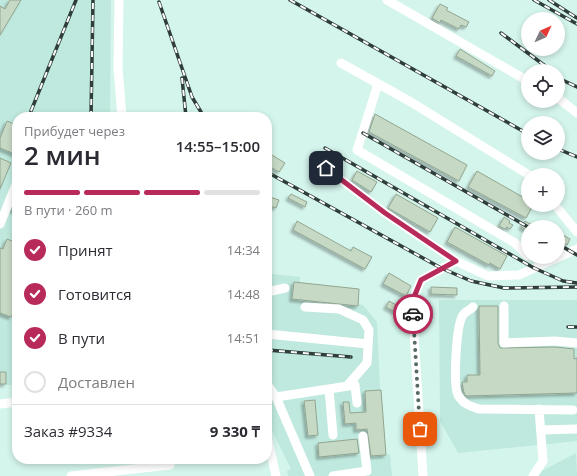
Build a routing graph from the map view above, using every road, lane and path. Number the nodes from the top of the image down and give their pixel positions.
1 (119, 0) edge
2 (387, 0) edge
3 (341, 63) dead end
4 (521, 77) edge
5 (378, 84) junction
6 (565, 104) edge
7 (122, 112) edge
8 (577, 113) edge
9 (314, 159) dead end
10 (521, 170) edge
11 (12, 194) edge
12 (561, 212) edge
13 (0, 224) edge
14 (577, 232) edge
15 (521, 249) edge
16 (577, 249) edge
17 (456, 261) junction
18 (538, 266) joint
19 (285, 288) dead end
20 (272, 291) edge
21 (504, 306) dead end
22 (305, 307) dead end
23 (473, 307) dead end
24 (272, 334) edge
25 (577, 343) edge
26 (368, 344) junction
27 (347, 386) junction
28 (329, 389) junction
29 (272, 391) edge
30 (276, 397) junction
31 (12, 403) edge
32 (357, 403) dead end
33 (0, 404) edge
34 (539, 409) junction
35 (573, 410) dead end
36 (577, 429) edge
37 (541, 430) junction
38 (333, 435) dead end
39 (363, 436) dead end
40 (272, 458) edge
41 (156, 464) edge
42 (71, 476) edge
43 (276, 476) edge
44 (310, 476) edge
45 (333, 476) edge
46 (423, 476) edge
47 (534, 476) edge

1 - 7 street
2 - 4 street
3 - 5 street
5 - 10 street
5 - 15 street
6 - 8 street
9 - 17 street
11 - 13 street
12 - 14 street
16 - 18 street
17 - 18 street
17 - 46 street
19 - 20 street
21 - 25 street
22 - 26 street
23 - 34 street
24 - 26 street
26 - 27 street
27 - 28 street
27 - 32 street
28 - 30 street
28 - 38 street
29 - 30 street
30 - 44 street
31 - 33 street
34 - 35 street
34 - 37 street
36 - 37 street
37 - 47 street
39 - 45 street
40 - 43 street
41 - 42 street

